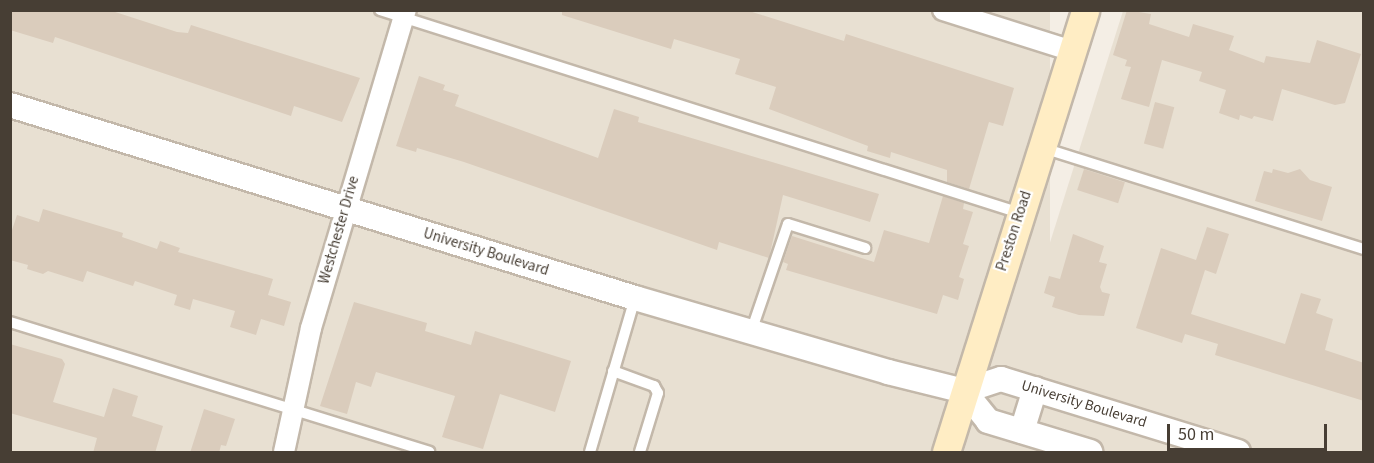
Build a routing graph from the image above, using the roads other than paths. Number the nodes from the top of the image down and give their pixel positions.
1 (380, 10) edge
2 (943, 10) edge
3 (1085, 10) edge
4 (405, 14) edge
5 (1072, 51) junction
6 (10, 105) edge
7 (1041, 147) junction
8 (344, 208) junction
9 (1020, 213) junction
10 (866, 248) dead end
11 (1364, 249) edge
12 (635, 298) junction
13 (10, 322) edge
14 (751, 332) junction
15 (613, 371) junction
16 (1035, 389) junction
17 (964, 391) junction
18 (292, 409) junction
19 (1022, 431) junction
20 (284, 453) edge
21 (429, 453) edge
22 (590, 453) edge
23 (640, 453) edge
24 (946, 453) edge
25 (1090, 453) edge
26 (1238, 453) edge

1 - 4 lane
2 - 5 street
3 - 5 main road, Preston Road
4 - 8 street, Westchester Drive
4 - 9 lane
5 - 7 main road, Preston Road
6 - 8 street, University Boulevard
7 - 9 main road, Preston Road
7 - 11 lane
8 - 12 street, University Boulevard
8 - 18 street, Westchester Drive
9 - 17 main road, Preston Road
10 - 14 lane
12 - 14 street, University Boulevard
12 - 15 lane
13 - 18 lane
14 - 17 street, University Boulevard
15 - 22 lane
15 - 23 lane
16 - 17 street, University Boulevard
16 - 19 street
16 - 26 street, University Boulevard
17 - 19 street
17 - 24 main road, Preston Road
18 - 20 street, Westchester Drive
18 - 21 lane
19 - 25 street

